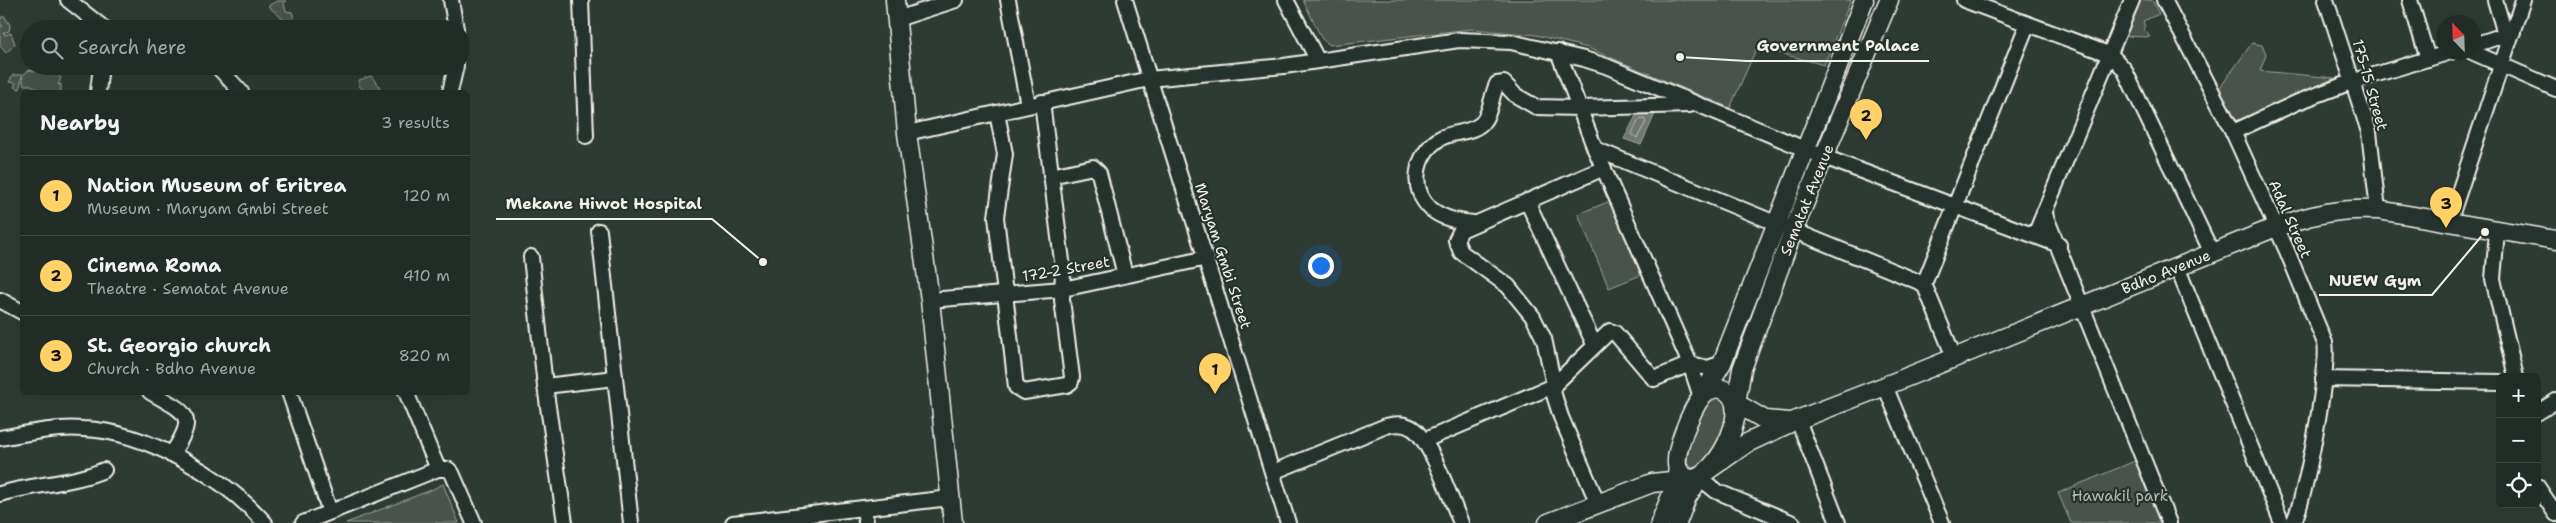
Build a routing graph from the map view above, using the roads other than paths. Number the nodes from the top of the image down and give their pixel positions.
1 (68, 0) edge
2 (451, 0) edge
3 (581, 0) edge
4 (895, 0) edge
5 (956, 0) edge
6 (1008, 0) edge
7 (1125, 0) edge
8 (1286, 0) edge
9 (1864, 0) edge
10 (1889, 0) edge
11 (1964, 0) edge
12 (2132, 0) edge
13 (2164, 0) edge
14 (2326, 0) edge
15 (2410, 0) edge
16 (2495, 0) edge
17 (2523, 0) edge
18 (897, 18) junction
19 (94, 20) edge
20 (454, 20) edge
21 (2027, 25) junction
22 (2509, 33) junction
23 (2481, 43) edge
24 (1558, 52) junction
25 (2110, 55) junction
26 (2436, 57) edge
27 (2481, 57) edge
28 (2428, 59) junction
29 (1318, 61) junction
30 (2500, 67) junction
31 (100, 75) edge
32 (221, 75) edge
33 (225, 75) edge
34 (454, 75) edge
35 (1149, 79) junction
36 (2354, 81) junction
37 (2556, 89) edge
38 (98, 90) edge
39 (227, 90) edge
40 (239, 90) edge
41 (450, 90) edge
42 (1035, 104) junction
43 (1694, 105) junction
44 (1580, 108) junction
45 (997, 112) junction
46 (2233, 132) junction
47 (907, 133) junction
48 (586, 136) dead end
49 (1595, 149) junction
50 (1807, 150) junction
51 (1824, 157) junction
52 (1604, 168) junction
53 (1051, 176) junction
54 (1527, 201) junction
55 (1955, 208) junction
56 (2378, 210) junction
57 (2044, 212) junction
58 (2449, 222) junction
59 (1474, 223) junction
60 (2276, 227) junction
61 (1785, 228) junction
62 (2497, 230) junction
63 (599, 231) dead end
64 (2035, 236) junction
65 (2556, 240) edge
66 (2059, 245) junction
67 (2212, 253) junction
68 (531, 258) dead end
69 (1207, 258) junction
70 (2177, 267) junction
71 (1125, 275) junction
72 (1924, 284) junction
73 (1063, 289) junction
74 (1004, 295) junction
75 (0, 300) edge
76 (930, 300) junction
77 (2083, 306) junction
78 (20, 311) edge
79 (1594, 344) junction
80 (1954, 357) junction
81 (1722, 363) junction
82 (1690, 364) junction
83 (2515, 373) edge
84 (615, 378) junction
85 (2323, 379) junction
86 (2496, 382) edge
87 (545, 386) junction
88 (1553, 386) junction
89 (1886, 386) junction
90 (156, 395) edge
91 (290, 395) edge
92 (407, 395) edge
93 (1701, 397) junction
94 (2556, 401) edge
95 (1736, 403) junction
96 (2541, 410) edge
97 (1795, 421) junction
98 (0, 438) edge
99 (1425, 440) junction
100 (171, 455) junction
101 (438, 469) junction
102 (104, 470) dead end
103 (1273, 472) junction
104 (1688, 472) junction
105 (2541, 492) edge
106 (0, 494) edge
107 (950, 498) junction
108 (1598, 504) junction
109 (864, 508) junction
110 (330, 512) junction
111 (2556, 514) edge
112 (759, 521) edge
113 (265, 523) edge
114 (303, 523) edge
115 (474, 523) edge
116 (565, 523) edge
117 (631, 523) edge
118 (733, 523) edge
119 (866, 523) edge
120 (953, 523) edge
121 (1288, 523) edge
122 (1461, 523) edge
123 (1548, 523) edge
124 (1660, 523) edge
125 (1677, 523) edge
126 (1793, 523) edge
127 (1838, 523) edge
128 (1942, 523) edge
129 (2169, 523) edge
130 (2282, 523) edge
131 (2293, 523) edge

1 - 19 street
2 - 20 street
3 - 48 street
4 - 18 main road
5 - 18 street
6 - 42 street
7 - 35 street, Maryam Gmbi Street
8 - 29 street
9 - 50 main road, Sematat Avenue
10 - 51 main road, Sematat Avenue
11 - 21 street
12 - 25 street
13 - 46 street, Adal Street
14 - 36 street, 175-15 Street
15 - 28 street
16 - 22 street
17 - 22 street
18 - 47 main road
21 - 25 street
21 - 55 street
22 - 23 street
22 - 30 street
24 - 29 street
24 - 43 street
24 - 44 street
25 - 57 street
25 - 67 street
26 - 28 street
27 - 30 street
28 - 36 street
29 - 35 street
30 - 37 street
30 - 58 street
31 - 38 street
32 - 39 street
33 - 40 street
34 - 41 street
35 - 42 street
35 - 69 street, Maryam Gmbi Street
36 - 46 street
36 - 56 street, 175-15 Street
42 - 45 street
42 - 53 street
43 - 44 street
43 - 50 street
44 - 49 street
44 - 59 street
45 - 47 street
45 - 74 street
46 - 60 street, Adal Street
47 - 76 main road
49 - 52 street
49 - 61 street
50 - 51 street
50 - 61 main road, Sematat Avenue
51 - 55 street
51 - 61 main road, Sematat Avenue
52 - 54 street
52 - 82 street
53 - 71 street
53 - 73 street
54 - 59 street
54 - 79 street
55 - 64 street
55 - 72 street
56 - 58 main road, Bdho Avenue
56 - 60 main road, Bdho Avenue
57 - 64 street
57 - 66 street
58 - 62 main road, Bdho Avenue
59 - 88 street
60 - 67 main road, Bdho Avenue
60 - 85 street, Adal Street
61 - 72 street
61 - 81 main road, Sematat Avenue
61 - 95 main road, Sematat Avenue
62 - 65 main road, Bdho Avenue
62 - 83 street
63 - 84 street
64 - 66 street
66 - 77 street
67 - 70 main road, Bdho Avenue
68 - 87 street
69 - 71 street, 172-2 Street
69 - 103 street, Maryam Gmbi Street
70 - 77 main road, Bdho Avenue
70 - 130 street
71 - 73 street, 172-2 Street
72 - 80 street
73 - 74 street, 172-2 Street
73 - 74 street
74 - 76 street, 172-2 Street
75 - 78 street
76 - 107 main road
77 - 80 main road, Bdho Avenue
77 - 129 street
79 - 82 street
79 - 88 street
80 - 89 main road, Bdho Avenue
81 - 82 street
81 - 93 main road, Sematat Avenue
82 - 93 street
84 - 87 street
84 - 117 street
85 - 86 street
85 - 131 street, Adal Street
87 - 116 street
88 - 99 street
88 - 108 street
89 - 97 main road, Bdho Avenue
89 - 128 street
90 - 100 street
91 - 110 street
92 - 101 street
93 - 95 main road
93 - 104 main road, Sematat Avenue
94 - 96 street
95 - 97 main road
95 - 104 main road, Sematat Avenue
97 - 104 main road, Bdho Avenue
97 - 127 street
98 - 100 street
99 - 103 street
99 - 122 street
100 - 113 street
101 - 110 street
101 - 115 street
102 - 106 street
103 - 121 street, Maryam Gmbi Street
104 - 108 main road
104 - 124 main road
104 - 125 main road
104 - 126 street
105 - 111 street
107 - 109 street
107 - 120 main road
108 - 123 main road
109 - 112 street
109 - 119 street
110 - 114 street
112 - 118 street

